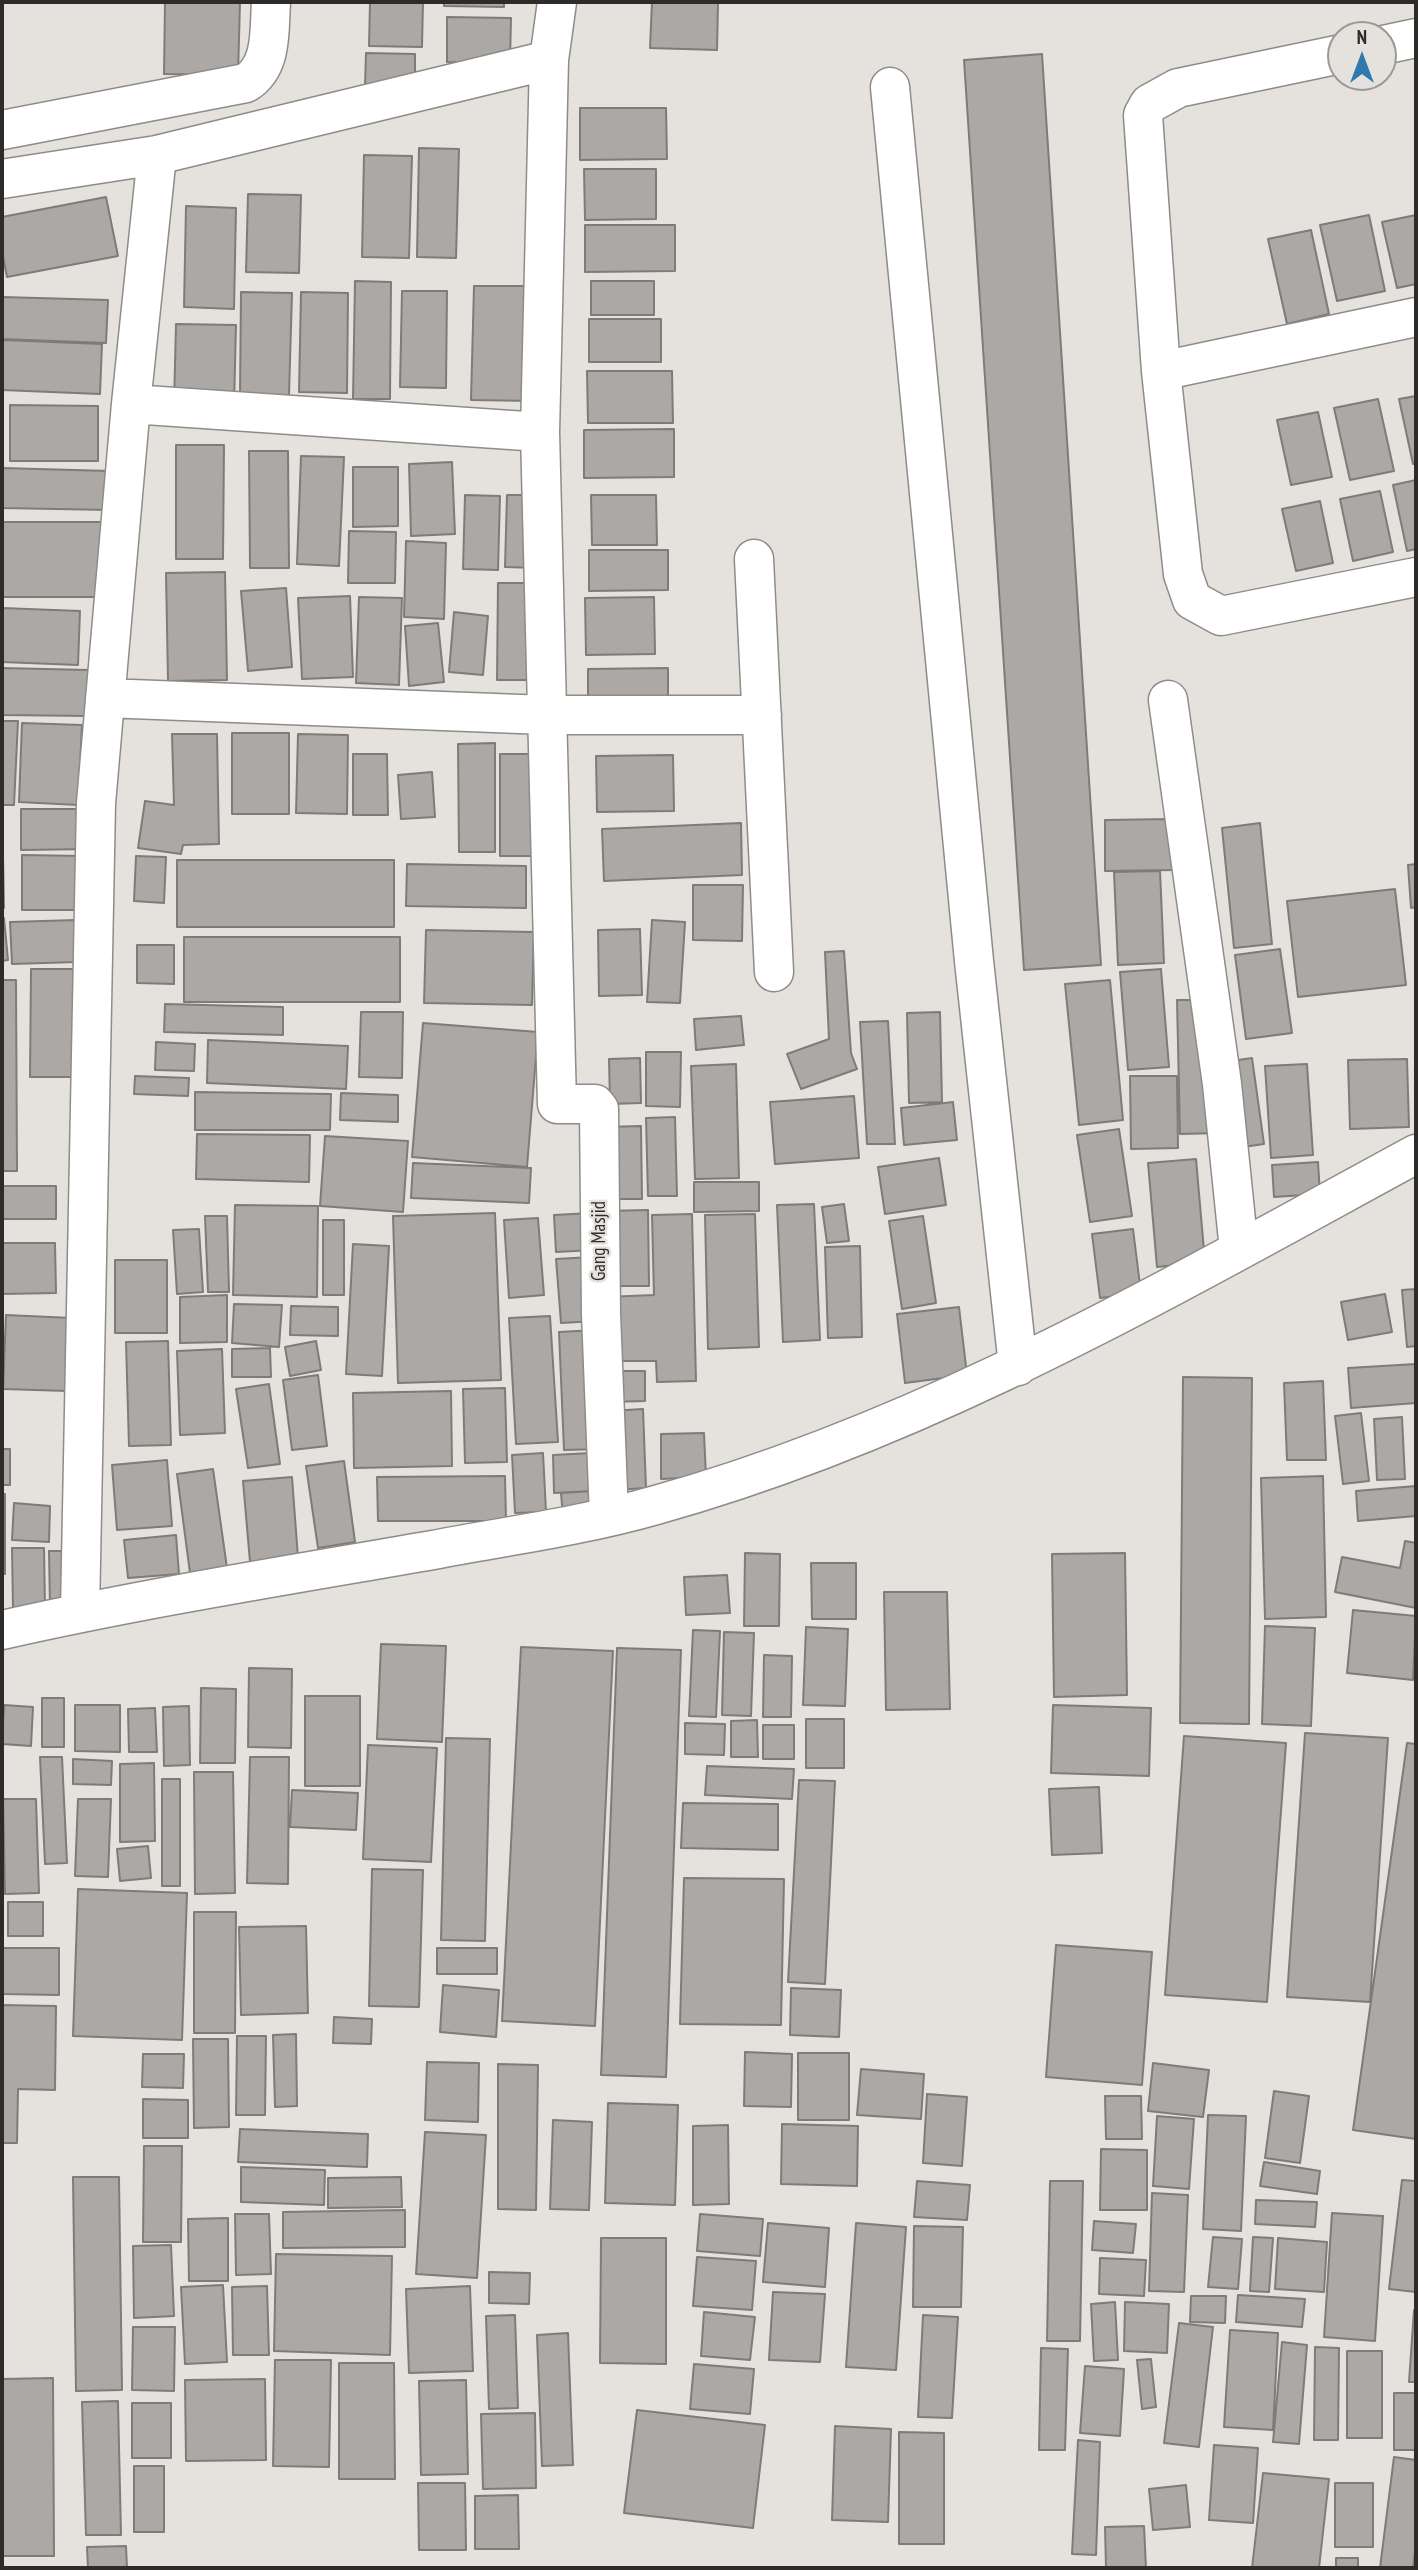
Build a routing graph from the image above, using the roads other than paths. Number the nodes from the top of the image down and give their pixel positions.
1 (271, 2) edge
2 (557, 2) edge
3 (1416, 38) edge
4 (1397, 42) edge
5 (1327, 57) edge
6 (550, 60) junction
7 (890, 87) dead end
8 (2, 130) edge
9 (158, 155) junction
10 (2, 179) edge
11 (1416, 317) edge
12 (1161, 371) junction
13 (131, 404) junction
14 (540, 432) junction
15 (754, 559) dead end
16 (1416, 577) edge
17 (105, 698) junction
18 (1168, 700) dead end
19 (546, 715) junction
20 (762, 715) junction
21 (774, 972) dead end
22 (1416, 1154) edge
23 (1239, 1250) junction
24 (1018, 1366) junction
25 (609, 1516) junction
26 (80, 1612) junction
27 (2, 1630) edge

1 - 8 street
2 - 6 street
3 - 4 street
5 - 12 street
6 - 9 street
6 - 14 street
7 - 24 street
9 - 10 street
9 - 13 street
11 - 12 street
12 - 16 street
13 - 14 street
13 - 17 street
14 - 19 street
15 - 20 street
17 - 19 street
17 - 26 street
18 - 23 street
19 - 20 street
19 - 25 street, Gang Masjid
20 - 21 street
22 - 23 street
23 - 24 street
24 - 25 street
25 - 26 street
26 - 27 street

